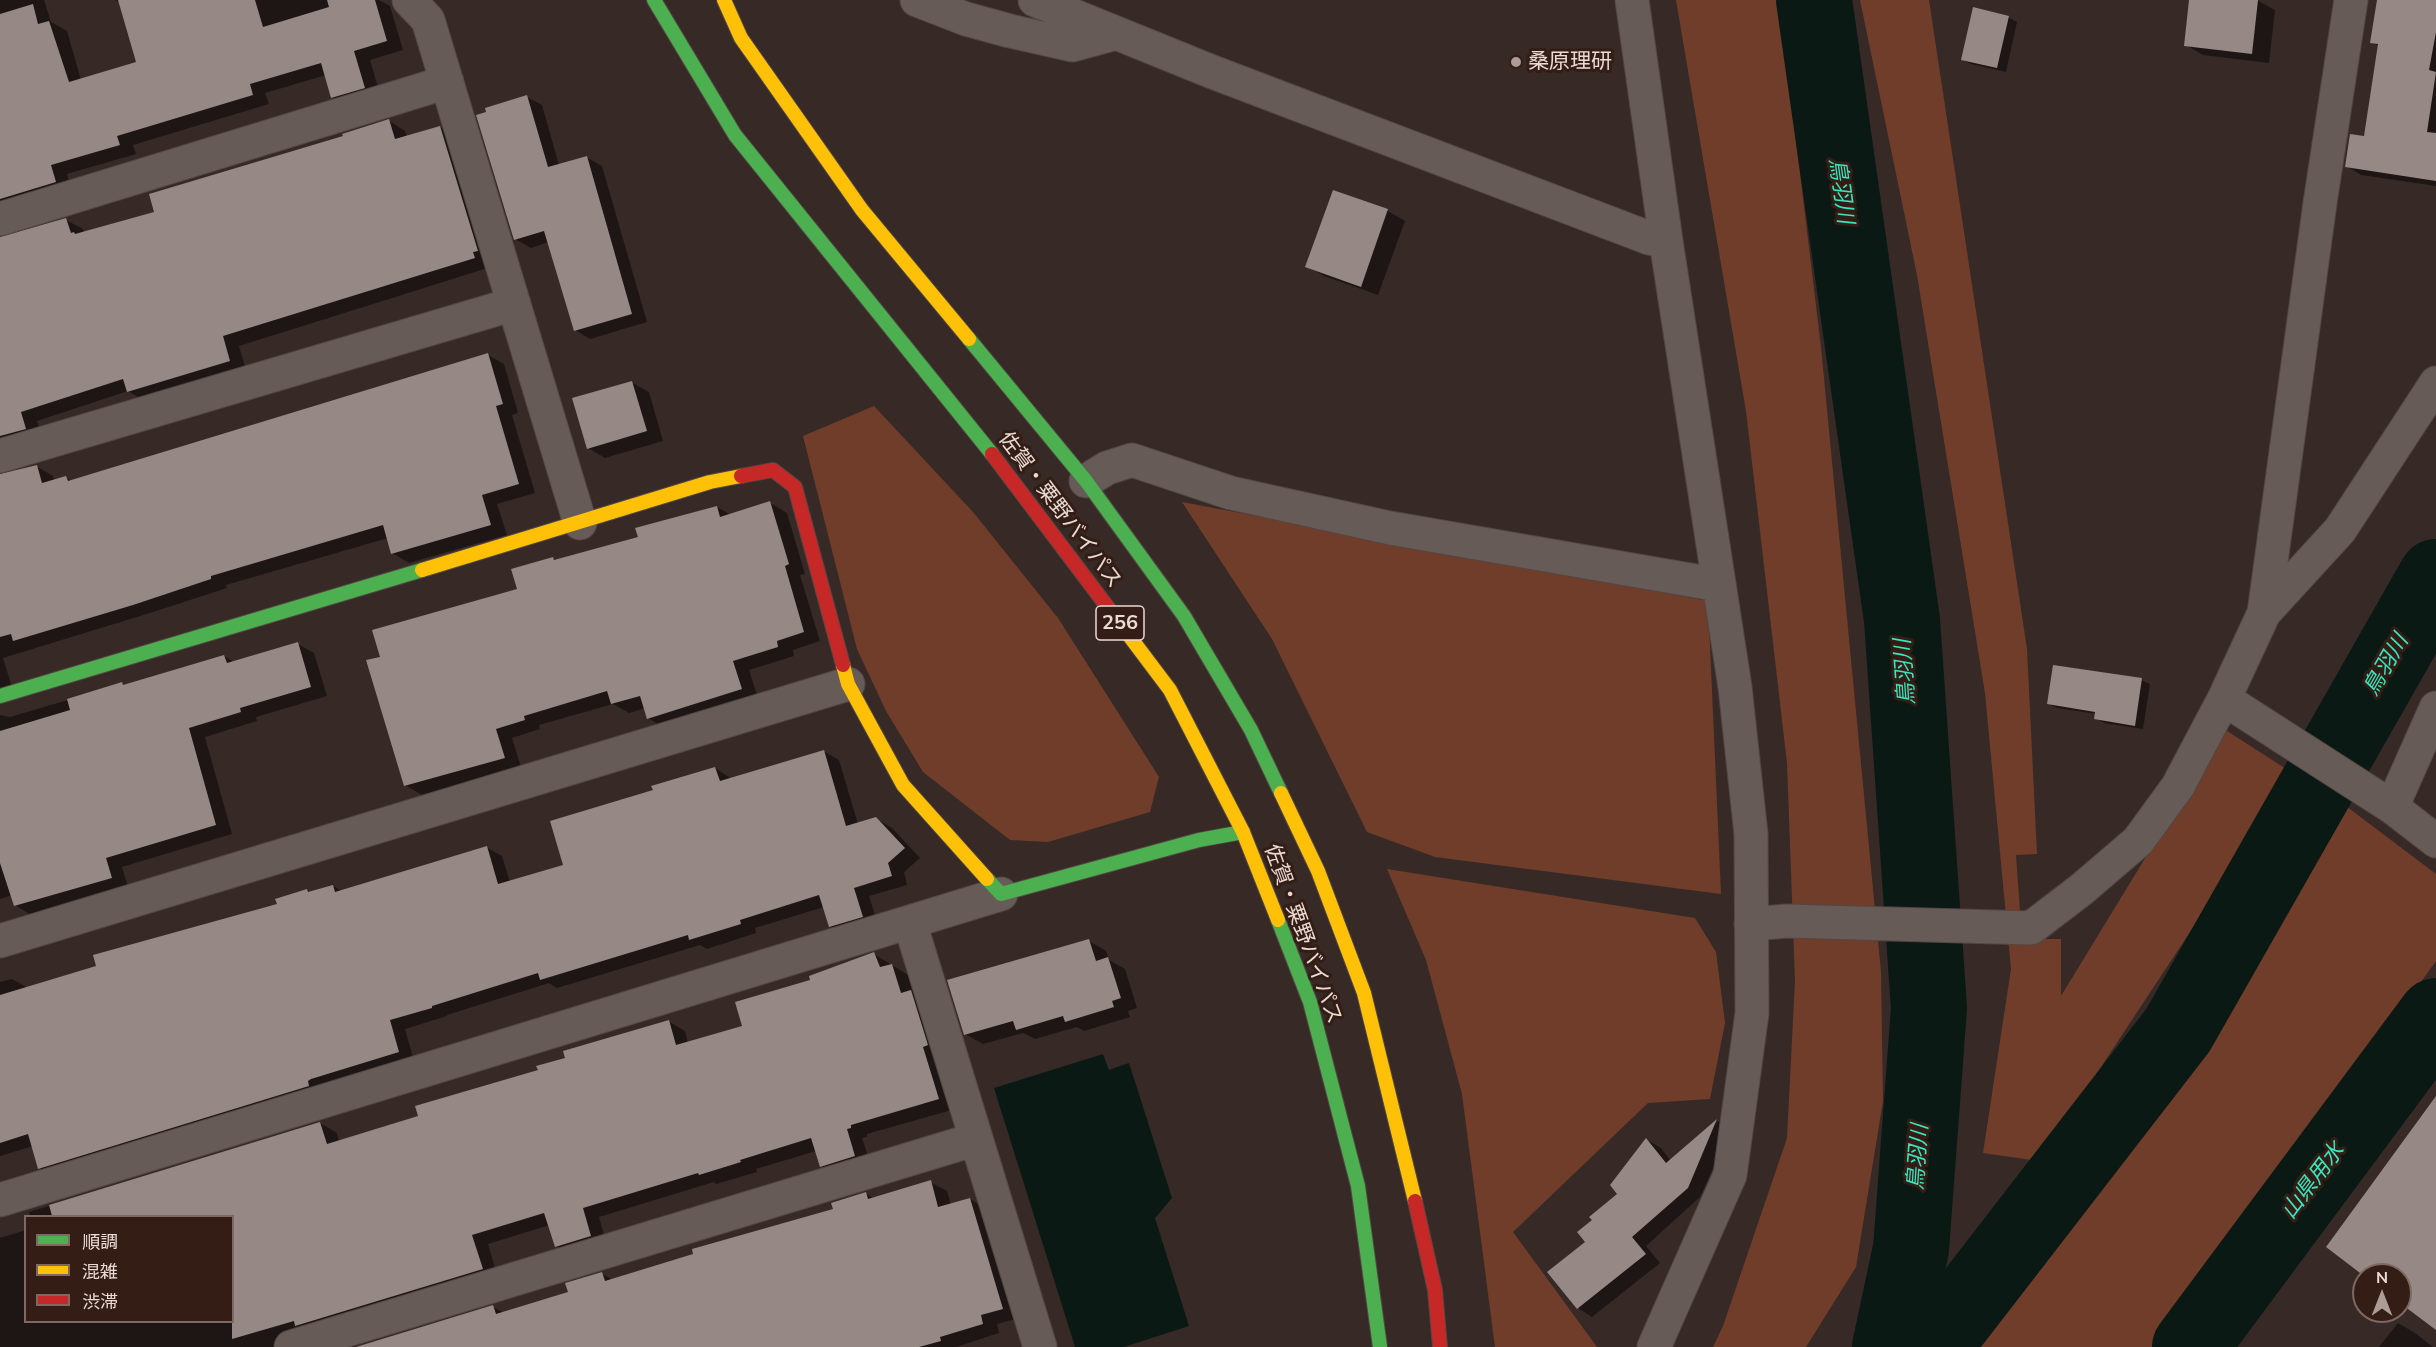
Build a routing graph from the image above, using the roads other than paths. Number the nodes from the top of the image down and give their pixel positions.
1 (409, 0) edge
2 (654, 0) edge
3 (724, 0) edge
4 (917, 0) edge
5 (1035, 0) edge
6 (1632, 0) edge
7 (2351, 0) edge
8 (1116, 33) junction
9 (447, 82) junction
10 (0, 219) edge
11 (1666, 241) junction
12 (514, 303) junction
13 (2436, 383) edge
14 (0, 456) edge
15 (1086, 481) junction
16 (580, 523) junction
17 (1719, 585) junction
18 (2264, 613) junction
19 (848, 684) junction
20 (0, 696) edge
21 (2238, 707) junction
22 (2436, 708) edge
23 (2379, 799) junction
24 (1243, 832) junction
25 (2436, 841) edge
26 (1001, 894) junction
27 (910, 923) junction
28 (1751, 924) junction
29 (0, 941) edge
30 (976, 1139) junction
31 (0, 1200) edge
32 (291, 1347) edge
33 (1040, 1347) edge
34 (1380, 1347) edge
35 (1440, 1347) edge
36 (1654, 1347) edge

1 - 9 street
2 - 24 main road, 佐賀・粟野バイパス / 256
3 - 15 main road, 佐賀・粟野バイパス / 256
4 - 8 street
5 - 8 street
6 - 11 street
7 - 18 street
8 - 11 street
9 - 10 street
9 - 12 street
11 - 17 street
12 - 14 street
12 - 16 street
13 - 18 street
15 - 17 street
15 - 35 main road, 佐賀・粟野バイパス / 256
16 - 19 main road
16 - 20 main road
17 - 28 street
18 - 21 street
19 - 26 main road
19 - 29 street
21 - 23 street
21 - 28 street
22 - 23 street
23 - 25 street
24 - 26 main road
24 - 34 main road, 佐賀・粟野バイパス / 256
26 - 27 street
27 - 30 street
27 - 31 street
28 - 36 street
30 - 32 street
30 - 33 street

